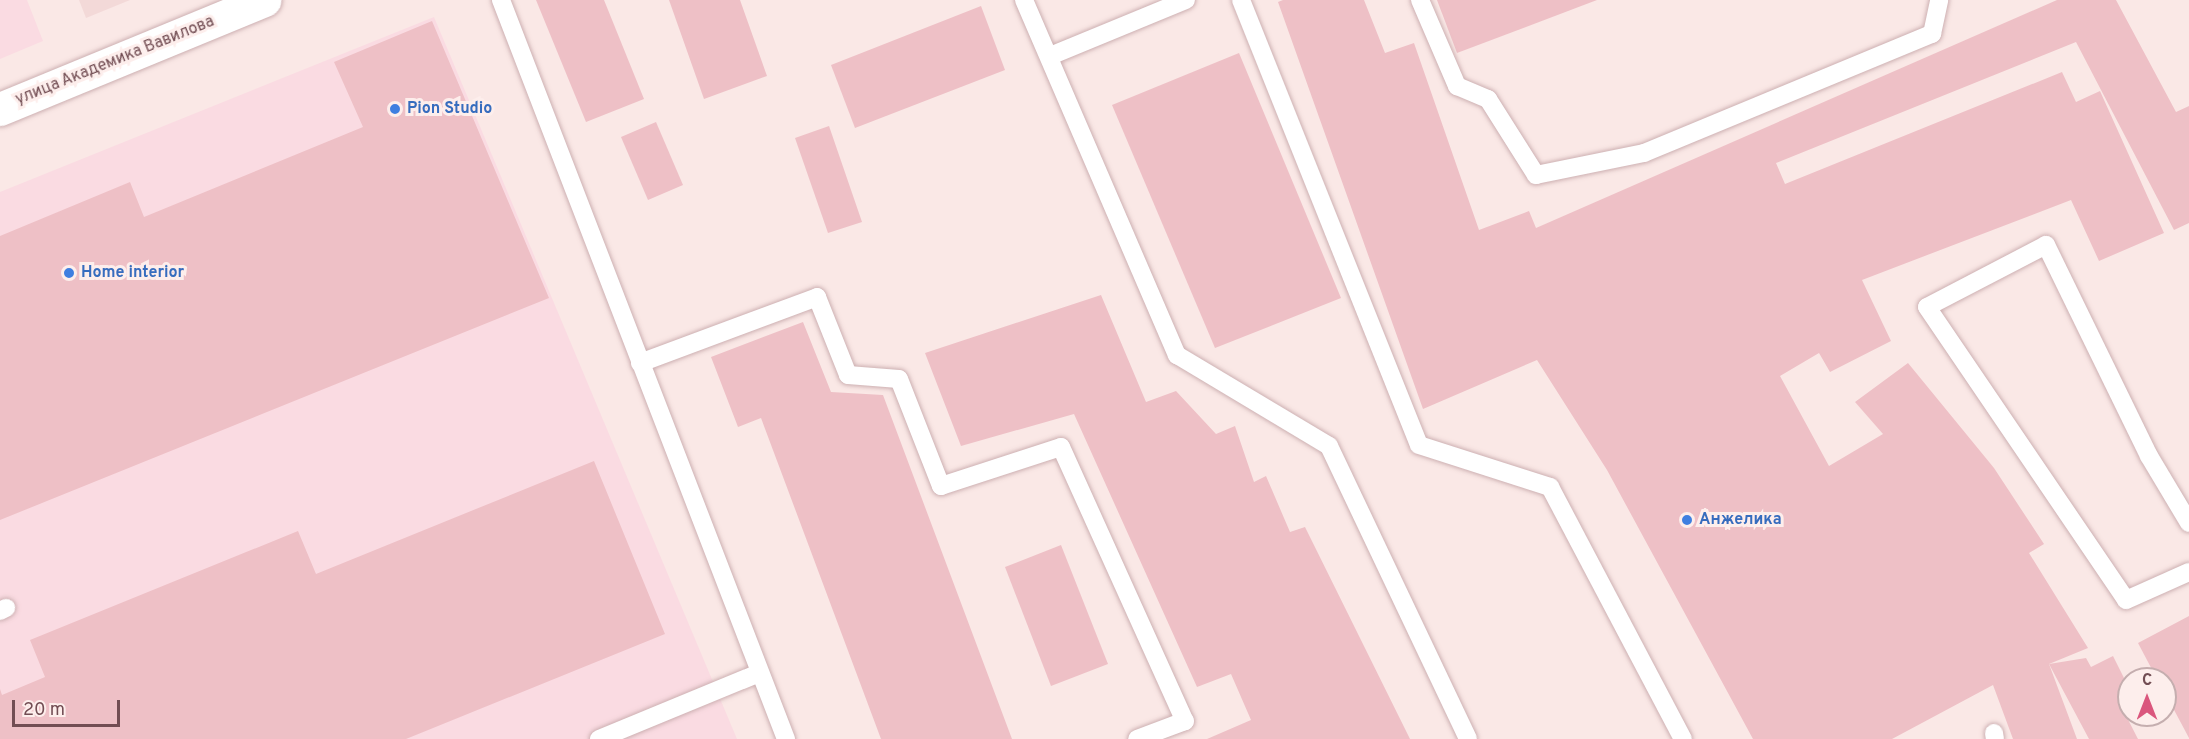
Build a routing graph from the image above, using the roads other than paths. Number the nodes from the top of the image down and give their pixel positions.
1 (264, 0) edge
2 (501, 0) edge
3 (1024, 0) edge
4 (1186, 0) edge
5 (1241, 0) edge
6 (1420, 0) edge
7 (1939, 0) edge
8 (1050, 56) junction
9 (0, 109) edge
10 (640, 363) junction
11 (2189, 523) edge
12 (2189, 572) edge
13 (759, 674) junction
14 (599, 739) edge
15 (786, 739) edge
16 (1137, 739) edge
17 (1468, 739) edge
18 (1683, 739) edge

1 - 9 street, улица Академика Вавилова
2 - 10 lane
3 - 8 lane
4 - 8 lane
5 - 18 lane
6 - 7 lane
8 - 17 lane
10 - 13 lane
10 - 16 lane
11 - 12 lane
13 - 14 lane
13 - 15 lane

